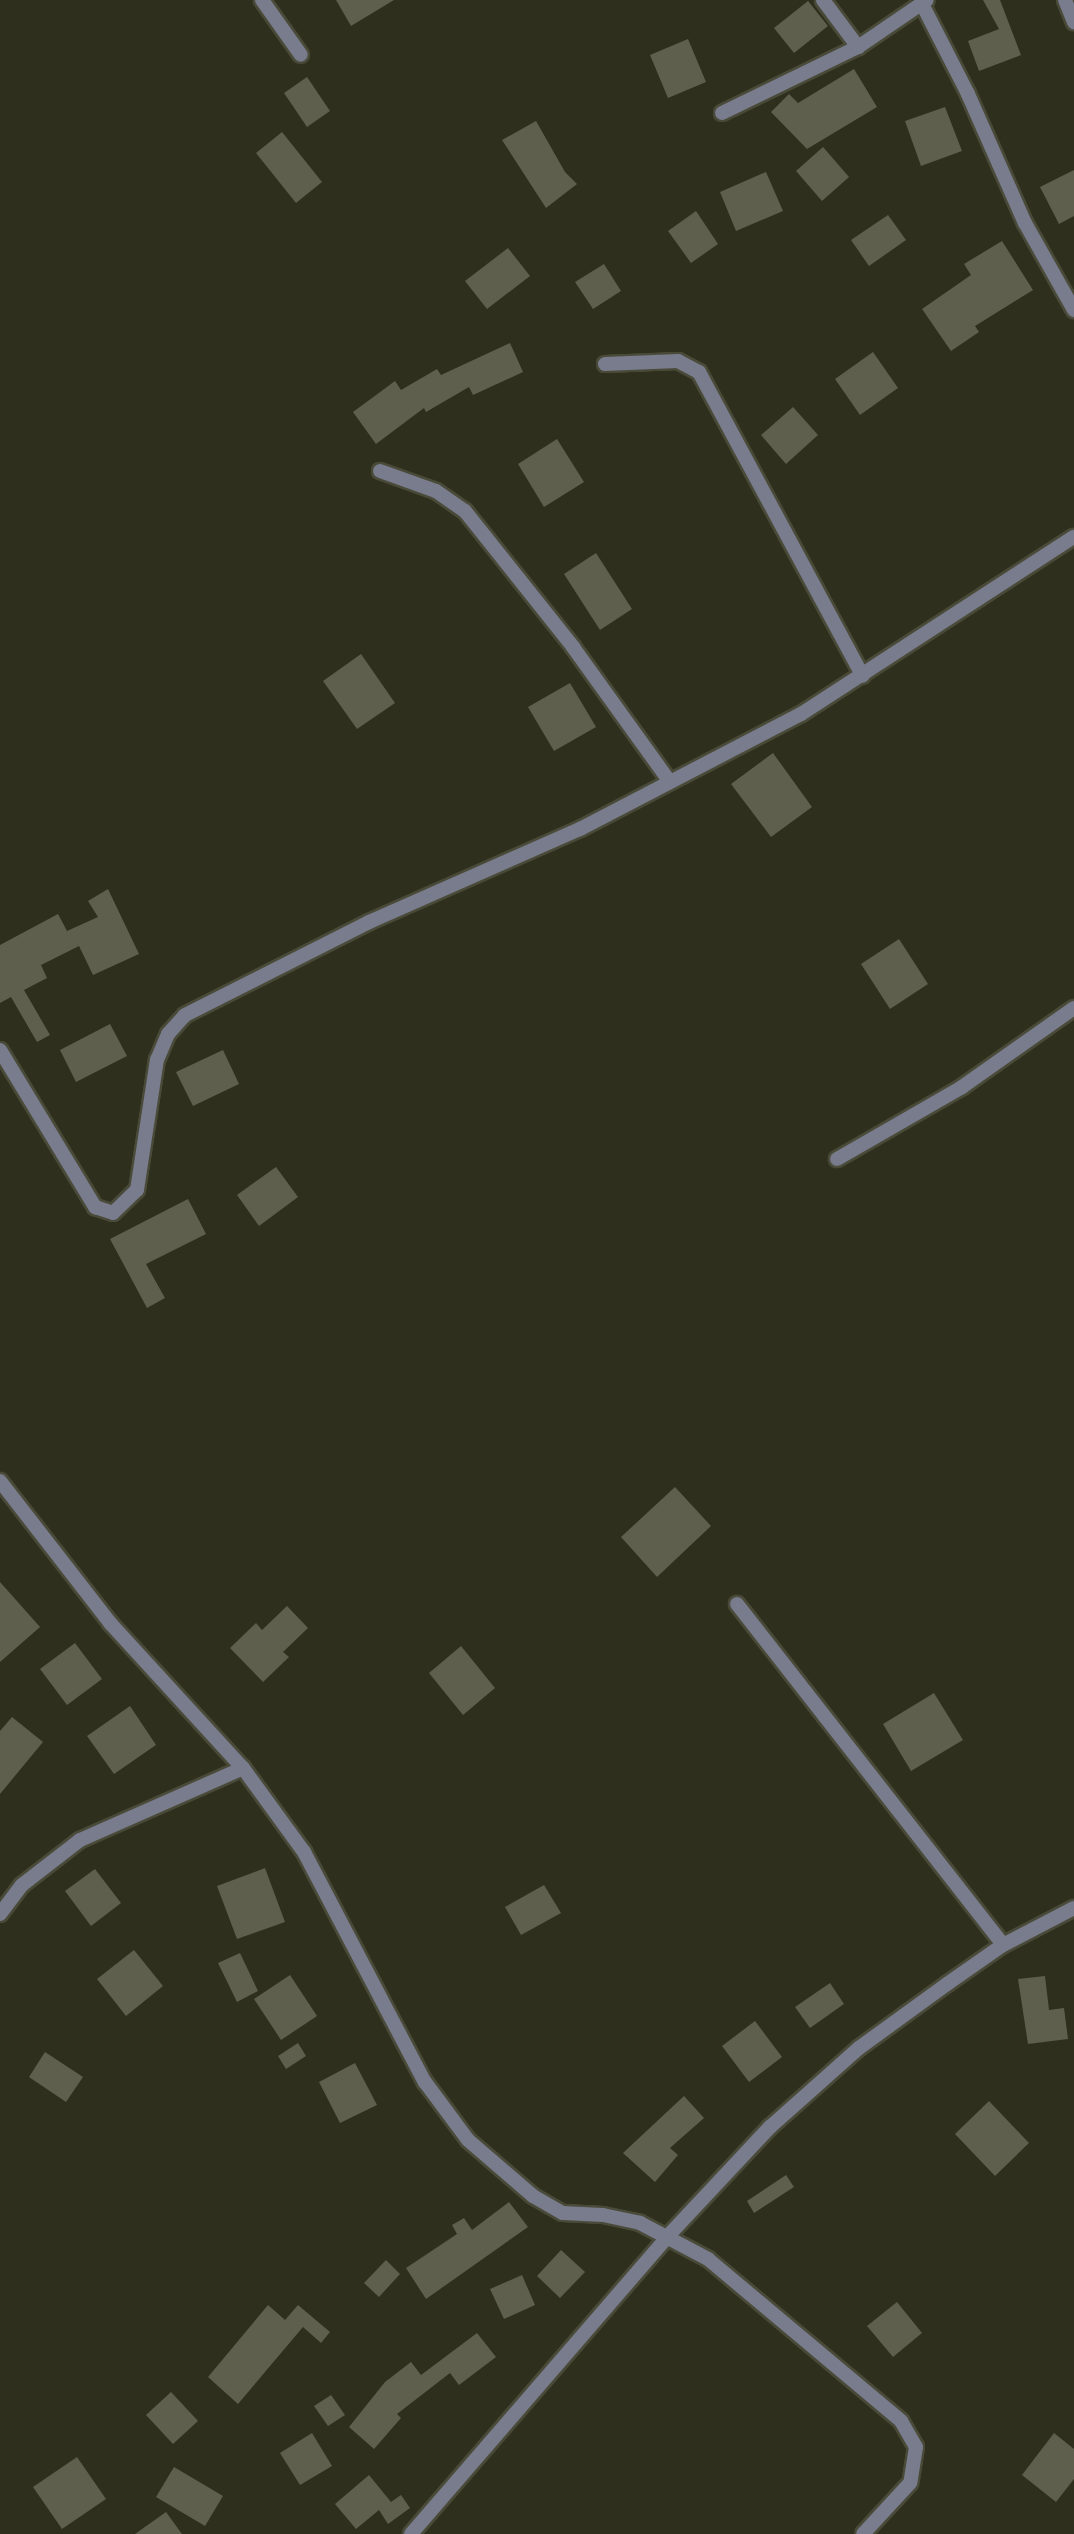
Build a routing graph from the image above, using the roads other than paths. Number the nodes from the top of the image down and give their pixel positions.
1 (262, 0) edge
2 (823, 0) edge
3 (1065, 0) edge
4 (924, 2) edge
5 (1074, 22) edge
6 (858, 47) junction
7 (301, 54) dead end
8 (722, 113) dead end
9 (1074, 310) edge
10 (605, 365) dead end
11 (380, 471) dead end
12 (1074, 537) edge
13 (863, 676) junction
14 (670, 782) junction
15 (1074, 1009) edge
16 (0, 1050) edge
17 (837, 1159) dead end
18 (0, 1481) edge
19 (737, 1604) dead end
20 (243, 1768) junction
21 (1074, 1908) edge
22 (0, 1914) edge
23 (1003, 1945) junction
24 (667, 2237) junction
25 (411, 2534) edge
26 (863, 2534) edge

1 - 7 street
2 - 6 street
3 - 5 street
4 - 6 street
4 - 9 street
6 - 8 street
10 - 13 street
11 - 14 street
12 - 13 street
13 - 14 street
14 - 16 street
15 - 17 street
18 - 20 street
19 - 23 street
20 - 22 street
20 - 24 street
21 - 23 street
23 - 24 street
24 - 25 street
24 - 26 street

